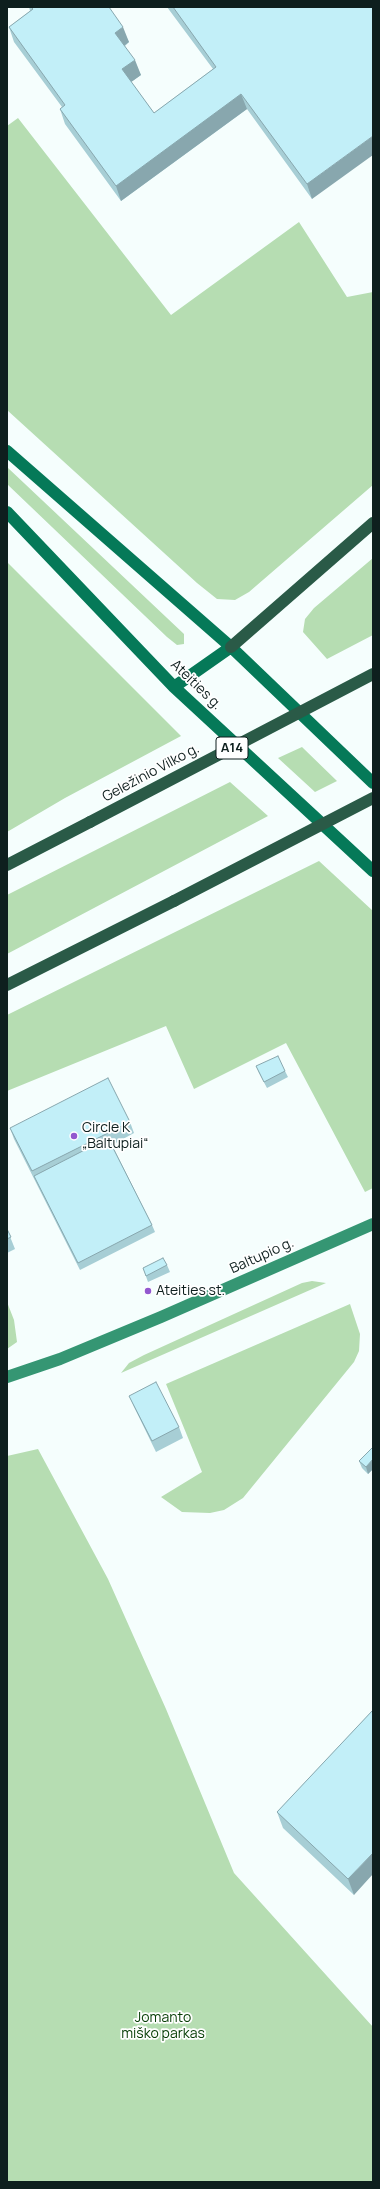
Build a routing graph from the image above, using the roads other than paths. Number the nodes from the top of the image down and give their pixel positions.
1 (7, 451) edge
2 (7, 512) edge
3 (373, 523) edge
4 (231, 647) junction
5 (373, 674) edge
6 (174, 687) junction
7 (373, 783) edge
8 (373, 798) edge
9 (7, 865) edge
10 (373, 871) edge
11 (7, 985) edge
12 (373, 1224) edge
13 (7, 1377) edge

1 - 4 main road
2 - 6 main road, Ateities g.
3 - 4 highway
4 - 6 main road
4 - 7 main road
5 - 9 highway, Geležinio Vilko g. / A14, bridge
6 - 10 main road, Ateities g.
8 - 11 highway, bridge
12 - 13 street, Baltupio g.

